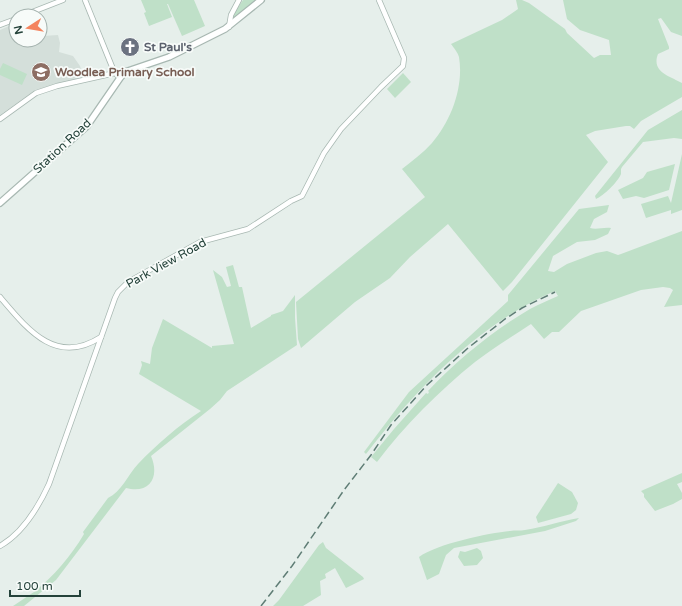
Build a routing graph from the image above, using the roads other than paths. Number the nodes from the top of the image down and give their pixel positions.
1 (63, 0) edge
2 (84, 0) edge
3 (239, 0) edge
4 (261, 0) edge
5 (380, 0) edge
6 (42, 8) edge
7 (229, 27) junction
8 (115, 73) junction
9 (120, 78) junction
10 (0, 119) edge
11 (0, 203) edge
12 (0, 297) edge
13 (101, 337) junction
14 (0, 546) edge

1 - 6 street
2 - 8 street
3 - 7 street
4 - 7 street, Station Road
5 - 13 street, Park View Road
7 - 9 street, Station Road
8 - 9 street
8 - 10 street
9 - 11 street, Station Road
12 - 13 street
13 - 14 street, Park View Road

